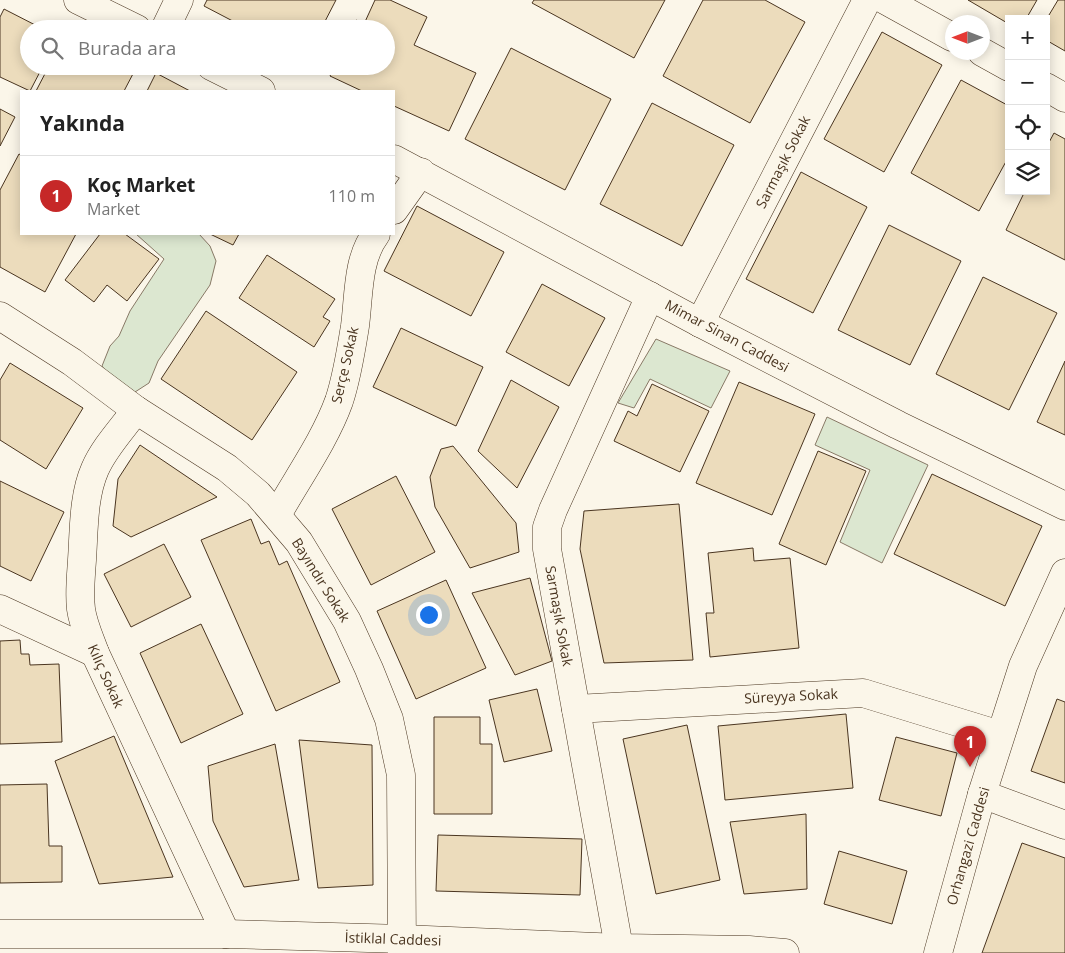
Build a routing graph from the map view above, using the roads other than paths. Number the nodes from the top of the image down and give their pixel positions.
1 (78, 0) edge
2 (179, 0) edge
3 (867, 0) edge
4 (885, 0) edge
5 (118, 20) edge
6 (169, 20) edge
7 (945, 33) edge
8 (990, 56) edge
9 (1005, 65) edge
10 (229, 75) edge
11 (1050, 89) edge
12 (259, 90) edge
13 (1065, 98) edge
14 (395, 159) edge
15 (421, 172) junction
16 (395, 209) edge
17 (375, 235) edge
18 (650, 296) junction
19 (0, 316) edge
20 (700, 323) junction
21 (136, 410) junction
22 (1065, 506) edge
23 (276, 516) junction
24 (1065, 573) edge
25 (0, 610) edge
26 (95, 653) junction
27 (576, 709) junction
28 (1000, 735) junction
29 (982, 794) junction
30 (1065, 825) edge
31 (0, 934) edge
32 (226, 934) junction
33 (402, 946) edge
34 (620, 950) edge
35 (785, 953) edge
36 (938, 953) edge

1 - 5 street
2 - 6 street
3 - 20 street, Sarmaşık Sokak
4 - 7 street
8 - 9 street
10 - 12 street
11 - 13 street
14 - 15 street, Mimar Sinan Caddesi
15 - 16 street
15 - 18 street, Mimar Sinan Caddesi
17 - 23 street, Serçe Sokak
18 - 20 street, Mimar Sinan Caddesi
18 - 27 street, Sarmaşık Sokak
19 - 21 street, Bayındır Sokak
20 - 22 street, Mimar Sinan Caddesi
21 - 23 street, Bayındır Sokak
21 - 26 street, Kılıç Sokak
23 - 33 street, Bayındır Sokak
24 - 28 street, Orhangazi Caddesi
25 - 26 street
26 - 32 street, Kılıç Sokak
27 - 28 street, Süreyya Sokak
27 - 34 street, Sarmaşık Sokak
28 - 29 street, Orhangazi Caddesi
29 - 30 street
29 - 36 street, Orhangazi Caddesi
31 - 32 street, İstiklal Caddesi
32 - 33 street, İstiklal Caddesi
33 - 34 street, İstiklal Caddesi
34 - 35 street, İstiklal Caddesi

